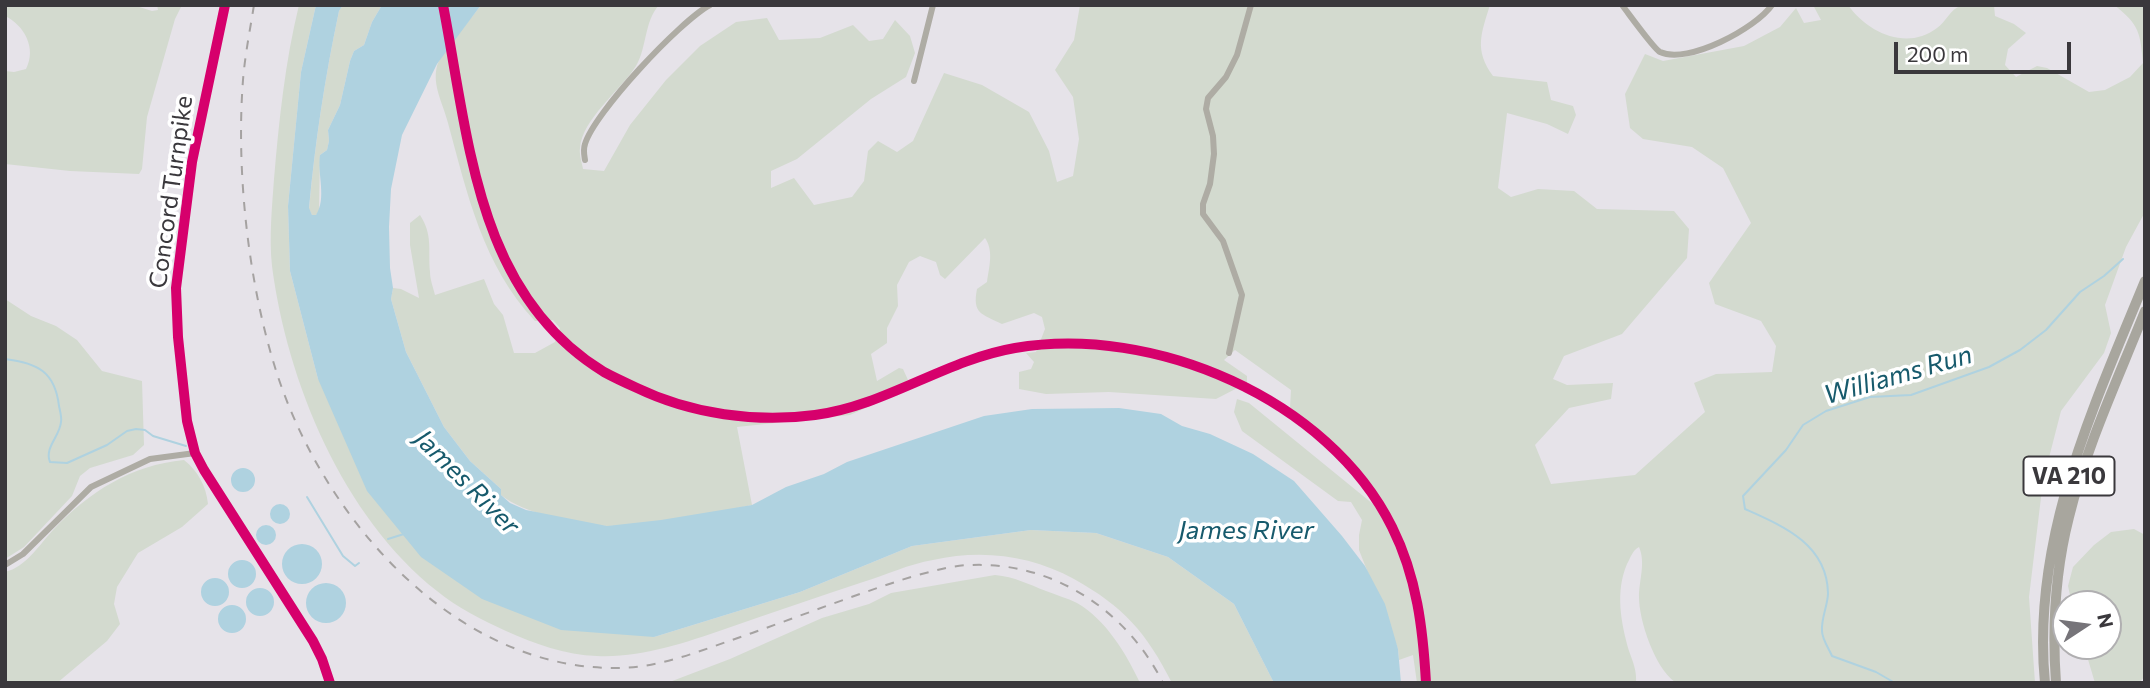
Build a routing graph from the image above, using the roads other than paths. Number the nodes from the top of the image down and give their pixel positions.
1 (225, 5) edge
2 (710, 5) edge
3 (933, 5) edge
4 (1251, 5) edge
5 (1622, 5) edge
6 (1772, 5) edge
7 (914, 81) dead end
8 (585, 160) dead end
9 (2145, 281) edge
10 (2145, 311) edge
11 (1229, 353) dead end
12 (195, 453) junction
13 (5, 565) edge
14 (330, 683) edge
15 (2045, 683) edge
16 (2056, 683) edge

1 - 12 street, Concord Turnpike
2 - 8 street
3 - 7 street
4 - 11 street
5 - 6 street
9 - 15 highway, VA 210
10 - 16 highway, VA 210
12 - 13 street
12 - 14 street, Concord Turnpike

